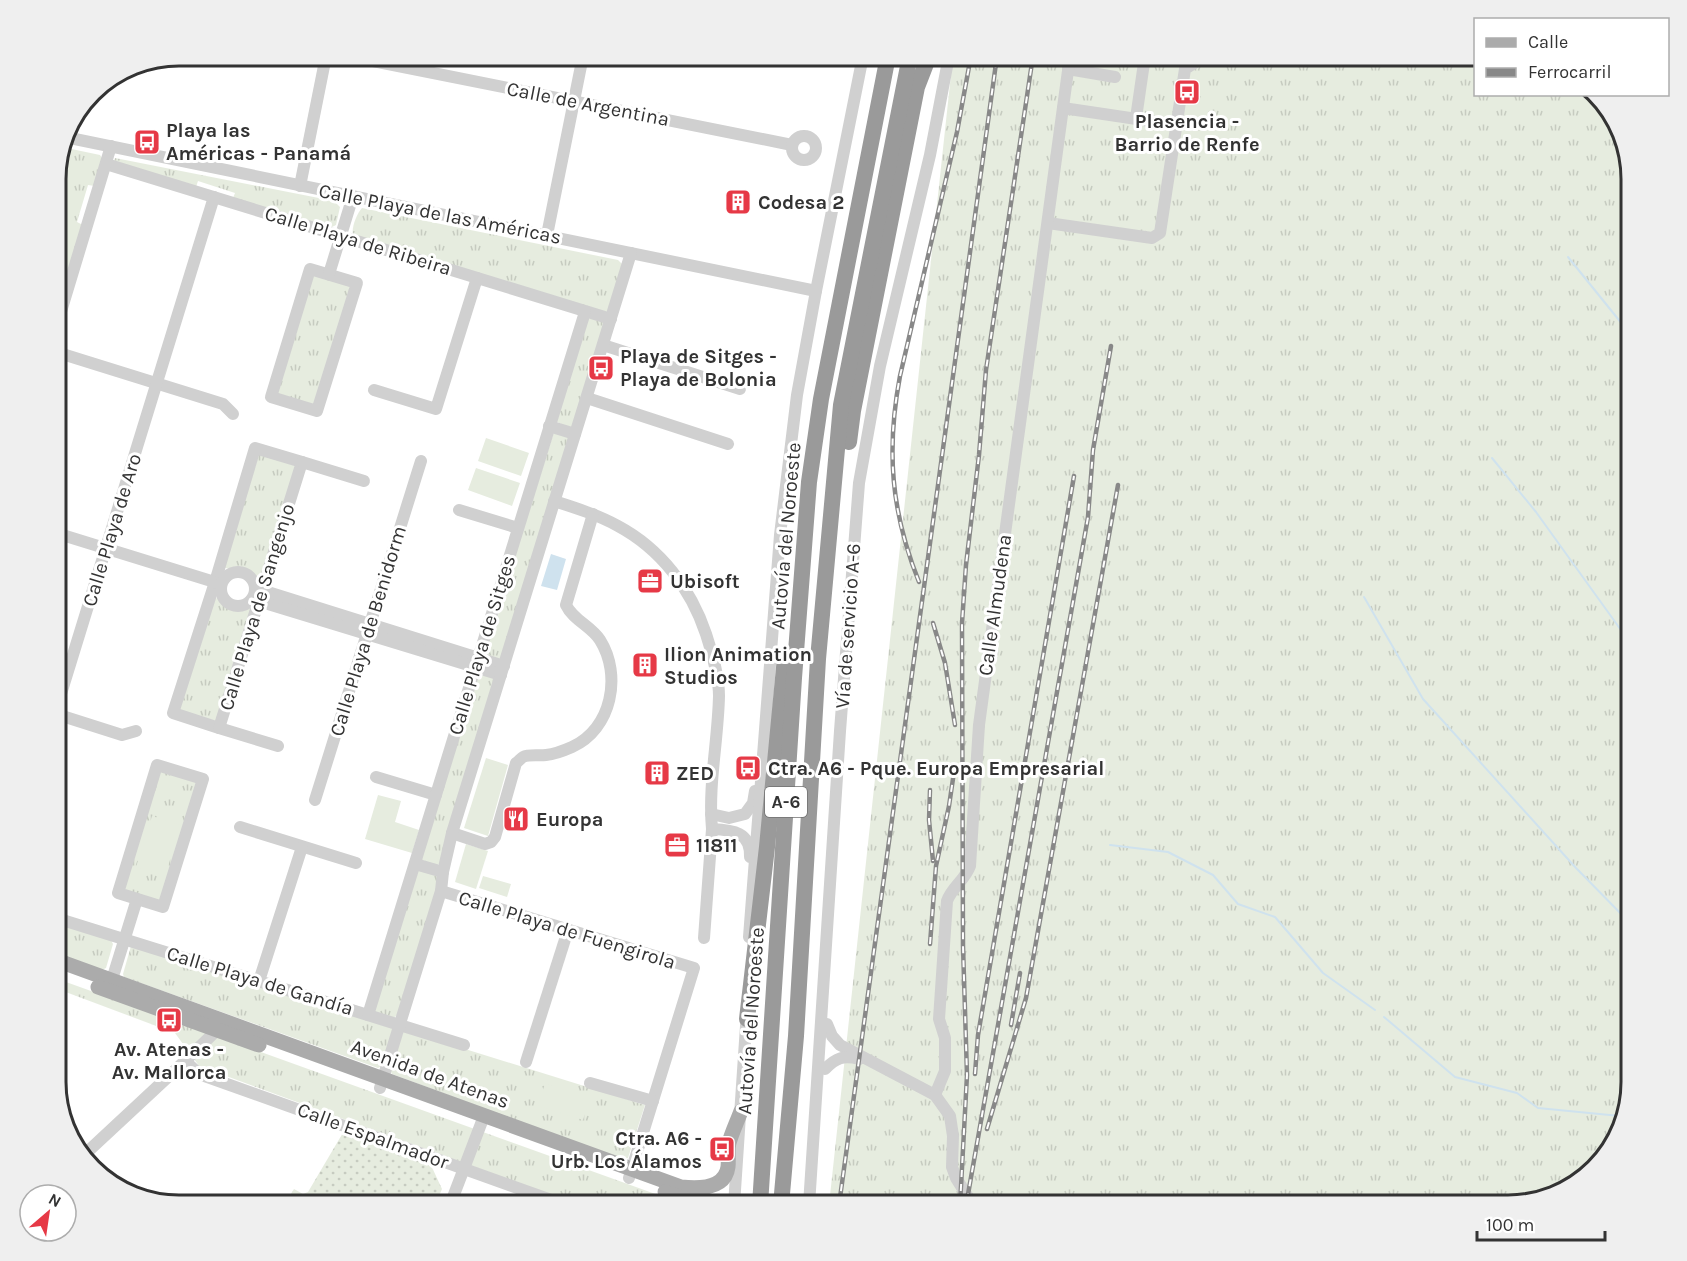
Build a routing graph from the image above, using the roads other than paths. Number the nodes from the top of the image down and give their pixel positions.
1 (325, 66) edge
2 (398, 66) edge
3 (581, 66) edge
4 (860, 66) edge
5 (886, 66) edge
6 (908, 66) edge
7 (925, 66) edge
8 (947, 66) edge
9 (1068, 66) edge
10 (1144, 66) edge
11 (1190, 66) edge
12 (1068, 69) junction
13 (1115, 77) dead end
14 (574, 101) junction
15 (1062, 108) junction
16 (1136, 118) junction
17 (1177, 125) junction
18 (74, 139) edge
19 (792, 145) dead end
20 (111, 146) junction
21 (106, 164) junction
22 (300, 186) junction
23 (353, 196) junction
24 (214, 197) junction
25 (1048, 223) junction
26 (547, 235) junction
27 (340, 237) junction
28 (632, 253) junction
29 (329, 274) junction
30 (477, 278) junction
31 (816, 291) junction
32 (66, 295) edge
33 (585, 312) junction
34 (610, 319) junction
35 (603, 345) junction
36 (66, 355) edge
37 (157, 384) junction
38 (740, 389) dead end
39 (374, 390) dead end
40 (587, 398) junction
41 (820, 399) junction
42 (233, 414) dead end
43 (549, 426) junction
44 (575, 434) junction
45 (728, 444) dead end
46 (302, 462) junction
47 (421, 462) dead end
48 (364, 481) dead end
49 (554, 501) junction
50 (459, 510) dead end
51 (593, 514) junction
52 (518, 528) junction
53 (66, 536) edge
54 (106, 549) junction
55 (219, 583) junction
56 (256, 594) junction
57 (369, 629) junction
58 (818, 659) junction
59 (477, 663) junction
60 (503, 671) junction
61 (66, 679) edge
62 (767, 701) junction
63 (66, 715) edge
64 (219, 728) junction
65 (136, 731) dead end
66 (278, 746) dead end
67 (376, 777) dead end
68 (436, 795) junction
69 (315, 800) dead end
70 (711, 814) junction
71 (240, 827) dead end
72 (712, 830) junction
73 (452, 833) junction
74 (302, 847) junction
75 (356, 863) dead end
76 (415, 864) junction
77 (442, 872) junction
78 (441, 891) junction
79 (137, 899) junction
80 (66, 921) edge
81 (568, 930) junction
82 (704, 938) dead end
83 (124, 939) junction
84 (826, 947) junction
85 (748, 948) junction
86 (66, 965) edge
87 (66, 974) edge
88 (259, 981) junction
89 (110, 985) junction
90 (368, 1015) junction
91 (747, 1019) junction
92 (827, 1024) junction
93 (219, 1025) junction
94 (399, 1025) junction
95 (464, 1045) dead end
96 (185, 1061) junction
97 (868, 1061) junction
98 (526, 1062) dead end
99 (825, 1069) junction
100 (381, 1083) junction
101 (590, 1083) dead end
102 (935, 1095) junction
103 (653, 1101) junction
104 (790, 1105) junction
105 (741, 1112) junction
106 (482, 1121) junction
107 (89, 1151) edge
108 (464, 1169) junction
109 (630, 1174) junction
110 (454, 1195) edge
111 (535, 1195) edge
112 (678, 1195) edge
113 (735, 1195) edge
114 (760, 1195) edge
115 (782, 1195) edge
116 (793, 1195) edge
117 (810, 1195) edge
118 (817, 1195) edge
119 (966, 1195) edge

1 - 22 street
2 - 14 street, Calle de Argentina
3 - 14 street
4 - 31 street
5 - 41 highway, Autovía del Noroeste / A-6
6 - 58 highway, A-6
7 - 58 highway
8 - 84 street, Vía de servicio A-6
9 - 12 street, Calle Almudena
10 - 16 street
11 - 17 street
12 - 13 street
12 - 15 street, Calle Almudena
14 - 19 street, Calle de Argentina
14 - 26 street
15 - 16 street
15 - 25 street, Calle Almudena
16 - 17 street
17 - 25 street
18 - 20 street, Calle Playa de las Américas
20 - 21 street
20 - 22 street, Calle Playa de las Américas
21 - 24 street, Calle Playa de Ribeira
21 - 32 street
22 - 23 street, Calle Playa de las Américas
23 - 26 street, Calle Playa de las Américas
23 - 27 street
24 - 27 street, Calle Playa de Ribeira
24 - 37 street, Calle Playa de Aro
25 - 102 street, Calle Almudena
26 - 28 street, Calle Playa de las Américas
27 - 29 street
27 - 30 street, Calle Playa de Ribeira
28 - 31 street, Calle Playa de las Américas
28 - 34 street, Calle Playa de Sitges
29 - 29 street
30 - 33 street, Calle Playa de Ribeira
30 - 39 street
31 - 62 street
33 - 34 street, Calle Playa de Ribeira
33 - 43 street, Calle Playa de Sitges
34 - 35 street, Calle Playa de Sitges
35 - 38 street
35 - 40 street, Calle Playa de Sitges
36 - 37 street
37 - 42 street
37 - 54 street, Calle Playa de Aro
40 - 44 street, Calle Playa de Sitges
40 - 45 street
41 - 91 highway
41 - 114 highway, Autovía del Noroeste / A-6
43 - 44 street
43 - 52 street, Calle Playa de Sitges
44 - 49 street, Calle Playa de Sitges
46 - 48 street
46 - 55 street, Calle Playa de Sangenjo
46 - 56 street, Calle Playa de Sangenjo
47 - 57 street, Calle Playa de Benidorm
49 - 51 street
49 - 60 street, Calle Playa de Sitges
50 - 52 street
51 - 70 street
51 - 73 street
52 - 59 street, Calle Playa de Sitges
53 - 54 street
54 - 55 street
54 - 61 street, Calle Playa de Aro
55 - 56 street
55 - 56 street
55 - 64 street, Calle Playa de Sangenjo
56 - 57 street
56 - 64 street, Calle Playa de Sangenjo
57 - 59 street
57 - 69 street, Calle Playa de Benidorm
58 - 104 highway, A-6
59 - 60 street
59 - 68 street, Calle Playa de Sitges
60 - 73 street, Calle Playa de Sitges
62 - 70 street
62 - 85 street
63 - 65 street
64 - 66 street
67 - 68 street
68 - 76 street, Calle Playa de Sitges
70 - 72 street
71 - 74 street
72 - 82 street
72 - 85 street
73 - 77 street, Calle Playa de Sitges
74 - 75 street
74 - 88 street
76 - 77 street
76 - 90 street, Calle Playa de Sitges
77 - 78 street, Calle Playa de Sitges
78 - 81 street, Calle Playa de Fuengirola
78 - 94 street, Calle Playa de Sitges
79 - 79 street
79 - 83 street
80 - 83 street, Calle Playa de Gandía
81 - 98 street
81 - 103 street, Calle Playa de Fuengirola
83 - 88 street, Calle Playa de Gandía
83 - 89 street
84 - 92 street
84 - 117 street, Vía de servicio A-6
85 - 91 street
86 - 89 main road, Avenida de Atenas
87 - 89 main road, Avenida de Atenas
88 - 90 street, Calle Playa de Gandía
89 - 93 main road, Avenida de Atenas
90 - 94 street, Calle Playa de Gandía
91 - 105 street
92 - 97 street
92 - 99 street
93 - 96 street
93 - 100 main road, Avenida de Atenas
94 - 95 street, Calle Playa de Gandía
94 - 100 street, Calle Playa de Sitges
96 - 107 street
96 - 108 street, Calle Espalmador
97 - 99 street
97 - 102 street
99 - 118 street
100 - 106 main road, Avenida de Atenas
101 - 103 street
102 - 119 street
103 - 109 street
104 - 115 highway, A-6
104 - 116 highway
105 - 109 main road, Avenida de Atenas
105 - 113 street
106 - 108 street
106 - 109 main road, Avenida de Atenas
108 - 110 street
108 - 111 street, Calle Espalmador
109 - 112 main road, Avenida de Atenas

